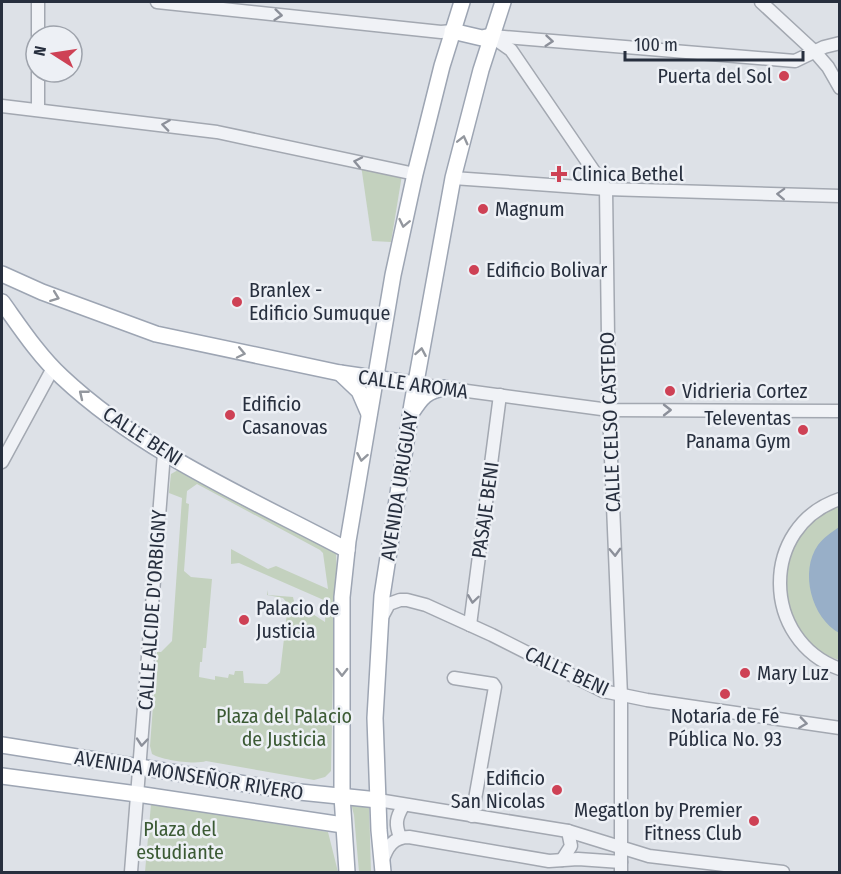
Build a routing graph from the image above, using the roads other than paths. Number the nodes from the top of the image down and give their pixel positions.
1 (38, 2) edge
2 (157, 2) edge
3 (462, 2) edge
4 (503, 2) edge
5 (761, 2) edge
6 (38, 24) edge
7 (452, 31) junction
8 (491, 36) junction
9 (840, 44) edge
10 (815, 52) junction
11 (38, 84) edge
12 (840, 88) edge
13 (2, 106) edge
14 (38, 109) junction
15 (415, 174) junction
16 (453, 178) junction
17 (606, 189) junction
18 (840, 196) edge
19 (2, 274) edge
20 (30, 286) junction
21 (2, 302) edge
22 (11, 316) junction
23 (53, 368) junction
24 (340, 373) junction
25 (375, 379) junction
26 (415, 384) junction
27 (445, 388) junction
28 (500, 395) junction
29 (609, 410) junction
30 (840, 411) edge
31 (410, 414) junction
32 (369, 415) junction
33 (164, 453) junction
34 (2, 462) edge
35 (840, 499) edge
36 (347, 550) junction
37 (382, 617) junction
38 (470, 625) junction
39 (840, 669) edge
40 (454, 678) dead end
41 (621, 696) junction
42 (840, 728) edge
43 (2, 745) edge
44 (110, 764) junction
45 (140, 768) junction
46 (2, 776) edge
47 (107, 789) junction
48 (137, 794) junction
49 (342, 796) junction
50 (378, 800) junction
51 (403, 806) junction
52 (472, 816) junction
53 (343, 825) junction
54 (568, 831) junction
55 (400, 837) junction
56 (621, 849) junction
57 (562, 860) junction
58 (621, 867) edge
59 (383, 868) edge
60 (131, 873) edge
61 (347, 873) edge
62 (783, 873) edge

1 - 6 street
2 -> 7 street
3 - 7 main road, AVENIDA URUGUAY
4 - 8 main road, AVENIDA URUGUAY
5 - 10 street
7 - 8 main road
7 - 15 main road, AVENIDA URUGUAY
8 -> 10 street
16 -> 8 main road, AVENIDA URUGUAY
8 - 17 street
9 - 10 street
10 - 12 street
11 - 14 street
13 - 14 street
15 -> 14 street
15 -> 25 main road, AVENIDA URUGUAY
16 - 17 street
26 -> 16 main road, AVENIDA URUGUAY
18 -> 17 street
17 - 29 street, CALLE CELSO CASTEDO
19 - 20 main road, CALLE AROMA
20 - 22 main road
20 -> 24 main road, CALLE AROMA
21 - 22 main road, CALLE BENI
22 - 23 main road, CALLE BENI
33 -> 23 main road, CALLE BENI
23 - 34 street
24 - 25 main road, CALLE AROMA
24 - 32 main road
25 - 26 main road, CALLE AROMA
25 - 32 main road, AVENIDA URUGUAY
26 - 27 street, CALLE AROMA
26 - 31 main road, AVENIDA URUGUAY
27 - 28 street, CALLE AROMA
27 - 31 main road
28 - 29 street, CALLE AROMA
28 -> 38 street, PASAJE BENI
29 -> 30 street, CALLE AROMA
29 -> 41 street, CALLE CELSO CASTEDO
31 - 37 main road, AVENIDA URUGUAY
32 -> 36 main road, AVENIDA URUGUAY
33 - 36 main road, CALLE BENI
33 -> 45 street, CALLE ALCIDE D'ORBIGNY
35 - 39 street
36 -> 49 main road, AVENIDA URUGUAY
37 - 38 street, CALLE BENI
37 - 50 main road, AVENIDA URUGUAY
38 - 41 street, CALLE BENI
40 - 52 street
41 -> 42 street, CALLE BENI
41 - 56 street, CALLE CELSO CASTEDO
43 - 44 main road, AVENIDA MONSEÑOR RIVERO
44 - 45 main road, AVENIDA MONSEÑOR RIVERO
44 - 47 main road
45 - 48 street, CALLE ALCIDE D'ORBIGNY
45 - 49 main road, AVENIDA MONSEÑOR RIVERO
46 - 47 main road, AVENIDA MONSEÑOR RIVERO
47 - 48 main road, AVENIDA MONSEÑOR RIVERO
48 - 53 main road, AVENIDA MONSEÑOR RIVERO
48 - 60 street, CALLE ALCIDE D'ORBIGNY
49 - 50 main road, AVENIDA MONSEÑOR RIVERO
49 - 53 main road, AVENIDA URUGUAY
50 - 51 street
50 - 59 main road, AVENIDA URUGUAY
51 - 52 street
51 - 55 street
52 - 54 street
53 - 61 main road, AVENIDA URUGUAY
54 - 56 street
54 - 57 street
55 - 57 street
55 - 59 street
56 - 58 street, CALLE CELSO CASTEDO
56 - 62 street
57 - 58 street

